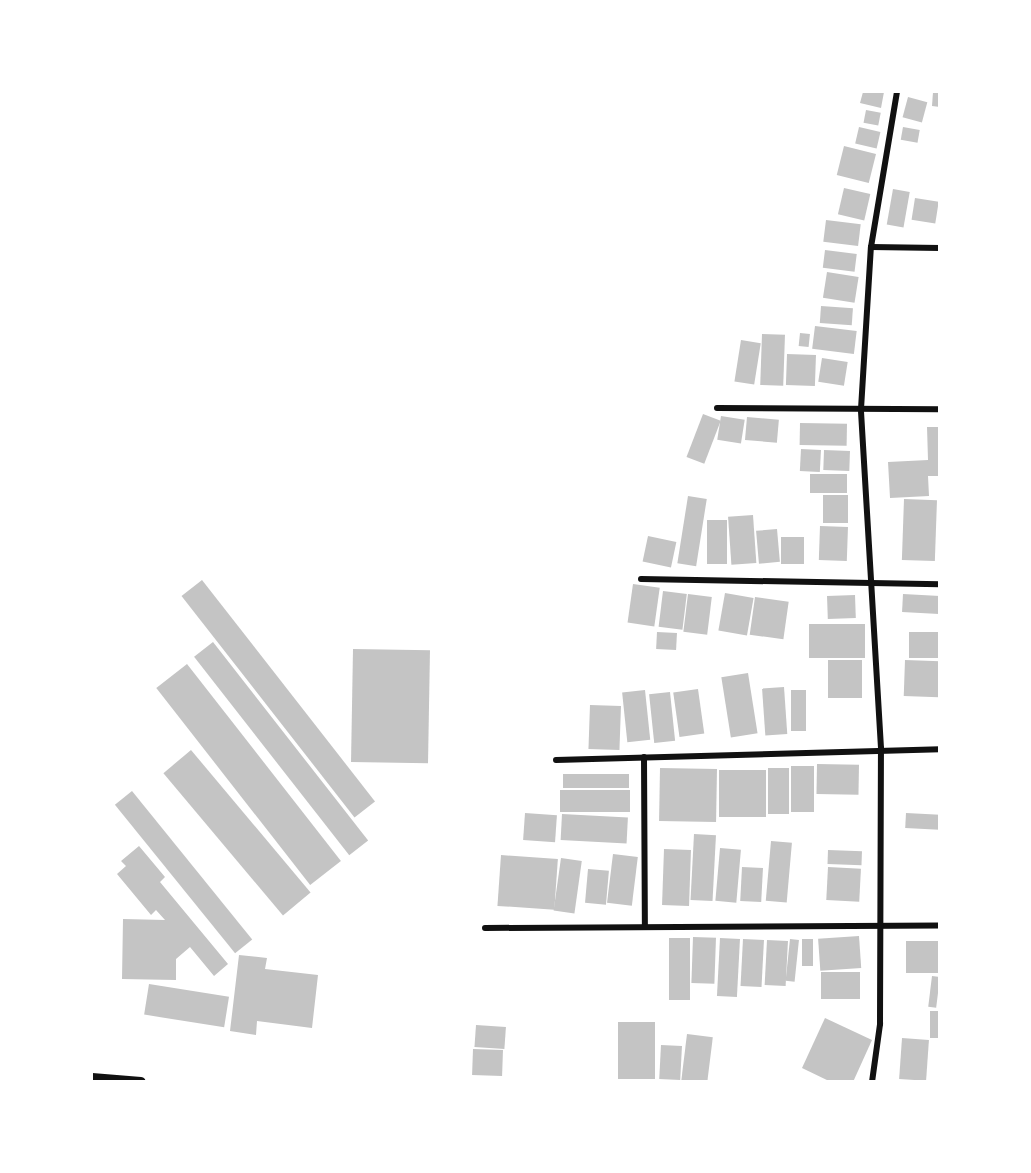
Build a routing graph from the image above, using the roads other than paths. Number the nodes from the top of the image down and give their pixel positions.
1 (897, 92) edge
2 (871, 247) junction
3 (939, 248) edge
4 (717, 408) dead end
5 (861, 409) junction
6 (939, 409) edge
7 (640, 579) dead end
8 (870, 584) junction
9 (939, 584) edge
10 (880, 748) junction
11 (939, 749) edge
12 (644, 757) junction
13 (556, 760) dead end
14 (882, 926) junction
15 (939, 926) edge
16 (645, 927) junction
17 (485, 928) dead end
18 (92, 1078) edge
19 (141, 1082) edge
20 (872, 1082) edge

1 - 2 street
2 - 3 street
2 - 5 street
4 - 5 street
5 - 6 street
5 - 8 street
7 - 8 street
8 - 9 street
8 - 10 street
10 - 11 street
10 - 12 street
10 - 14 street
12 - 13 street
12 - 16 street
14 - 15 street
14 - 16 street
14 - 20 street
16 - 17 street
18 - 19 street

